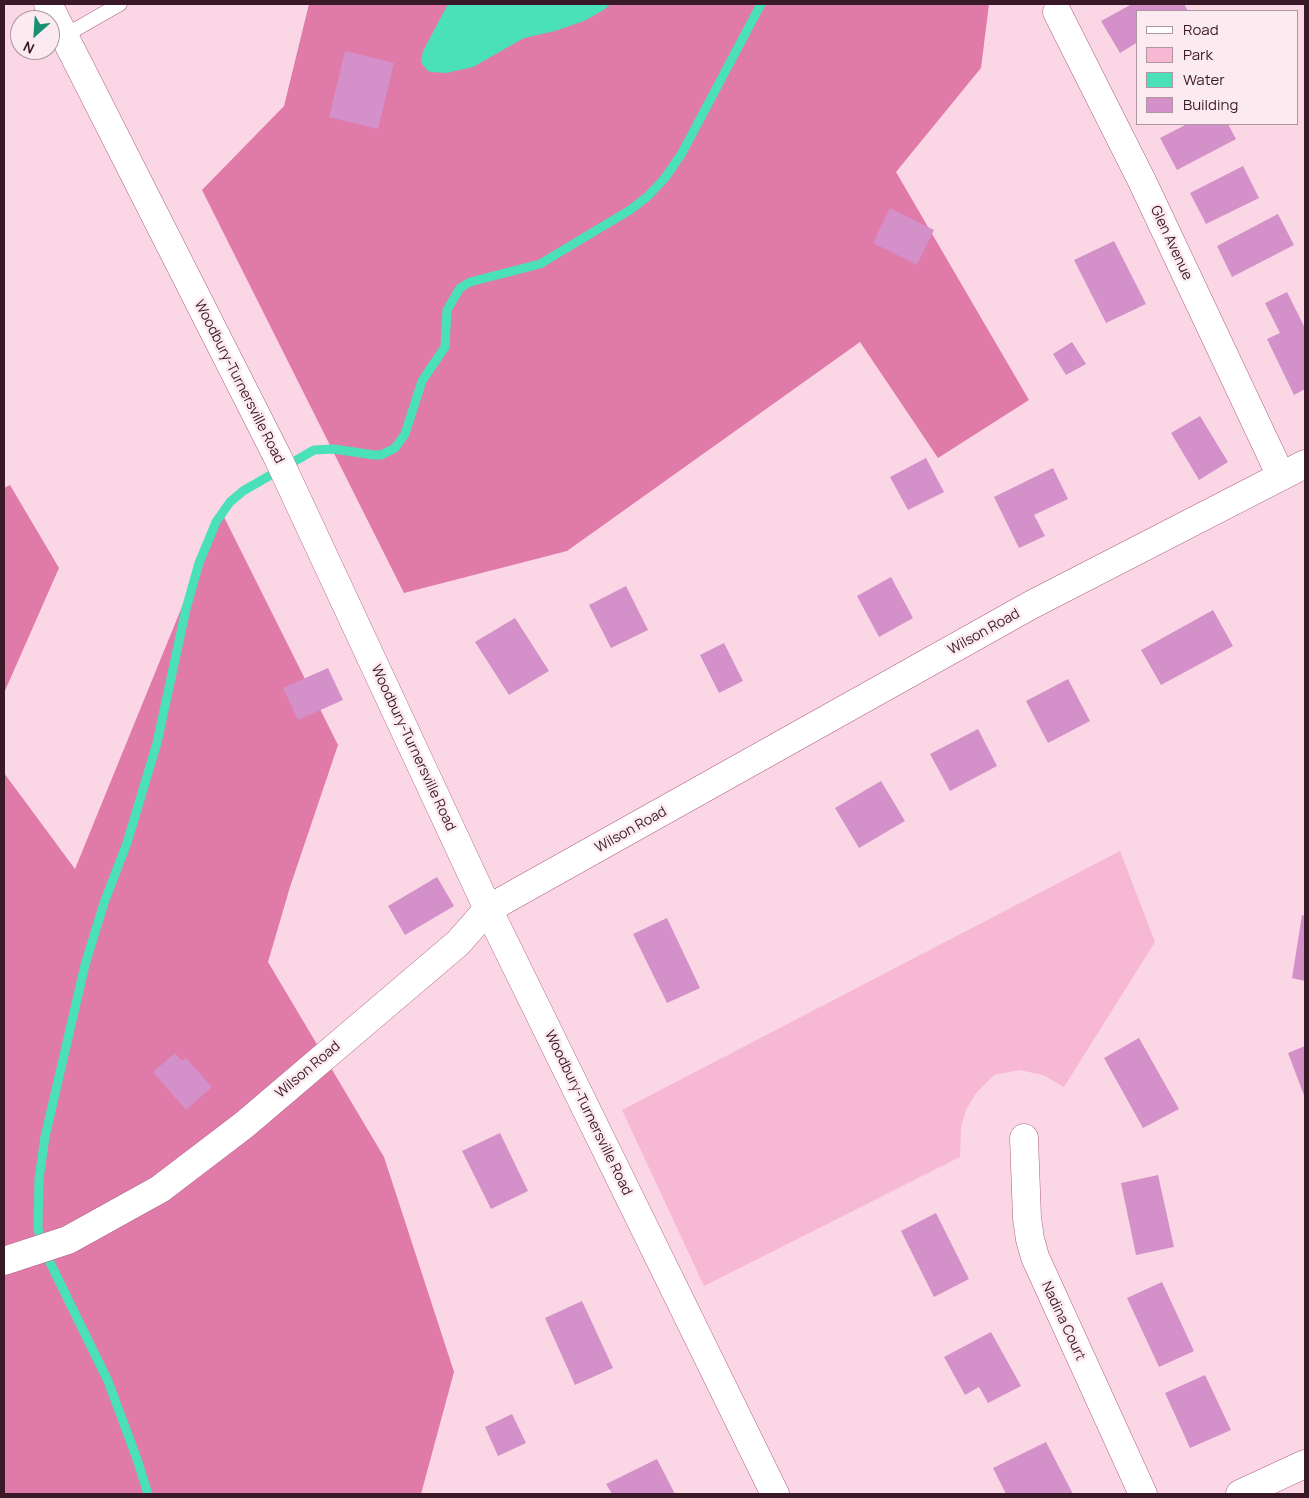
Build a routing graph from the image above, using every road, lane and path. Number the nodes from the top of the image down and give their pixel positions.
1 (48, 4) edge
2 (120, 4) edge
3 (1056, 12) dead end
4 (64, 36) junction
5 (1293, 470) edge
6 (488, 909) junction
7 (1024, 1138) dead end
8 (4, 1261) edge
9 (1305, 1464) edge
10 (775, 1494) edge
11 (1143, 1494) edge
12 (1240, 1494) edge

1 - 4 street, Woodbury-Turnersville Road
2 - 4 lane
3 - 5 street, Glen Avenue
4 - 6 street, Woodbury-Turnersville Road
5 - 6 street, Wilson Road
6 - 8 street, Wilson Road
6 - 10 street, Woodbury-Turnersville Road
7 - 11 street, Nadina Court
9 - 12 street

